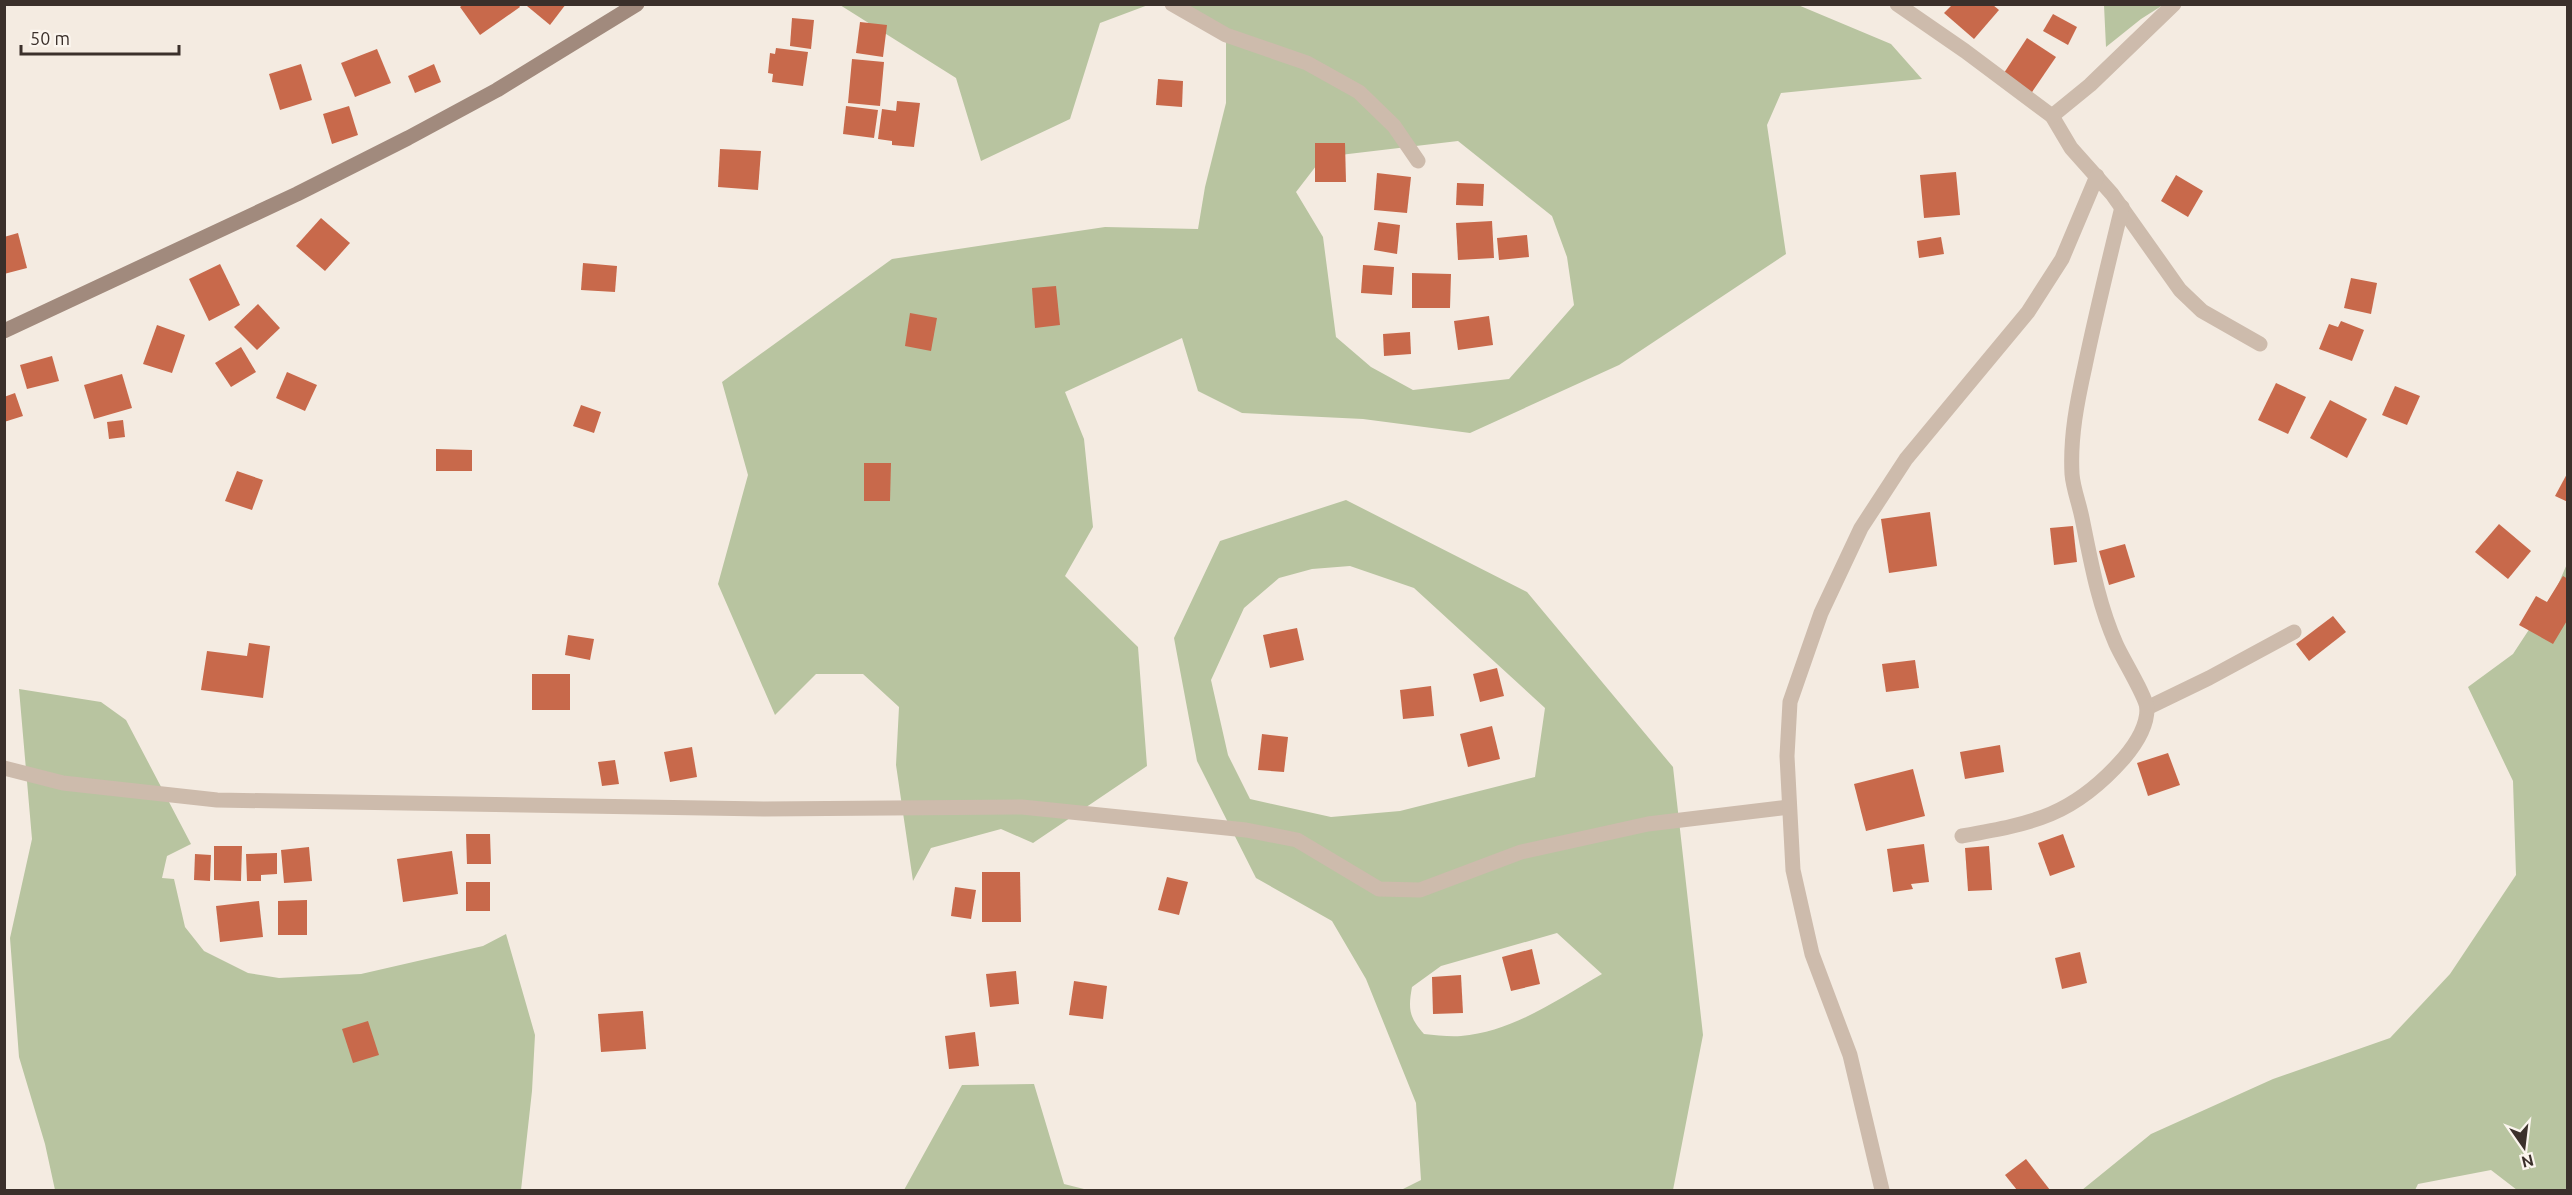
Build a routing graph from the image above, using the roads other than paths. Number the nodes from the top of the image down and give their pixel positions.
1 (637, 4) edge
2 (1172, 4) edge
3 (1897, 4) edge
4 (2174, 4) edge
5 (2052, 116) junction
6 (1418, 161) dead end
7 (2097, 176) junction
8 (2122, 207) junction
9 (4, 331) edge
10 (2260, 344) dead end
11 (2294, 632) dead end
12 (2147, 708) junction
13 (4, 768) edge
14 (1790, 807) junction
15 (1962, 836) dead end
16 (1882, 1191) edge

1 - 9 main road
2 - 6 street
3 - 5 street
4 - 5 street
5 - 7 street
7 - 8 street
7 - 14 street
8 - 10 street
8 - 12 street
11 - 12 street
12 - 15 street
13 - 14 street
14 - 16 street

